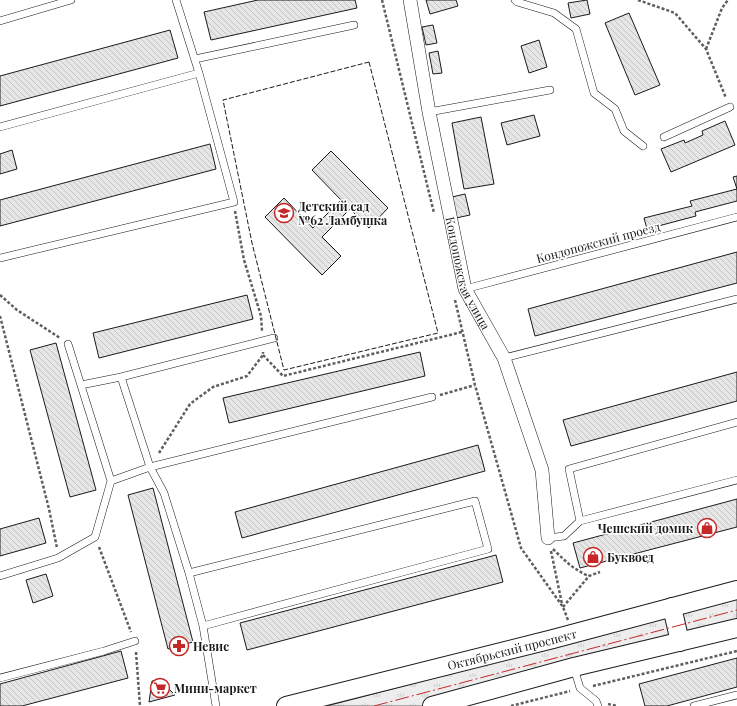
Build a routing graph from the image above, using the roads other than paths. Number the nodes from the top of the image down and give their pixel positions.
1 (71, 0) edge
2 (176, 0) edge
3 (410, 0) edge
4 (526, 0) edge
5 (516, 1) edge
6 (0, 21) edge
7 (354, 25) dead end
8 (195, 59) junction
9 (199, 73) junction
10 (550, 90) dead end
11 (730, 107) road end
12 (429, 112) junction
13 (0, 127) edge
14 (664, 137) dead end
15 (643, 146) dead end
16 (737, 217) edge
17 (0, 258) edge
18 (459, 291) junction
19 (737, 299) edge
20 (274, 338) dead end
21 (68, 344) road end
22 (504, 358) junction
23 (121, 377) junction
24 (81, 385) junction
25 (432, 397) road end
26 (737, 422) edge
27 (150, 467) junction
28 (737, 480) edge
29 (111, 482) junction
30 (580, 522) junction
31 (548, 538) joint
32 (189, 574) junction
33 (0, 576) edge
34 (737, 590) edge
35 (672, 607) junction
36 (203, 626) junction
37 (737, 628) edge
38 (135, 641) road end
39 (680, 642) junction
40 (574, 667) junction
41 (0, 678) edge
42 (737, 695) edge
43 (216, 706) edge
44 (286, 706) edge
45 (432, 706) edge
46 (598, 706) edge
47 (694, 706) edge

1 - 6 lane
2 - 8 lane
3 - 12 street, Кондопожская улица
4 - 5 lane
5 - 15 lane
7 - 8 lane
8 - 9 lane
9 - 13 lane
9 - 17 lane
10 - 12 lane
11 - 14 lane
12 - 18 street, Кондопожская улица
16 - 18 lane, Кондопожский проезд
18 - 22 street, Кондопожская улица
19 - 22 lane
20 - 23 lane
21 - 24 lane
22 - 31 street, Кондопожская улица
23 - 24 lane
23 - 27 lane
24 - 29 lane
25 - 27 lane
26 - 30 lane
27 - 29 lane
27 - 32 lane
28 - 30 lane
29 - 33 lane
30 - 31 lane
32 - 36 lane
32 - 36 lane
34 - 35 main road, Октябрьский проспект
35 - 39 main road
35 - 44 main road, Октябрьский проспект
36 - 43 lane
37 - 39 main road
38 - 41 lane
39 - 40 main road
40 - 45 main road
40 - 46 lane
42 - 47 lane

